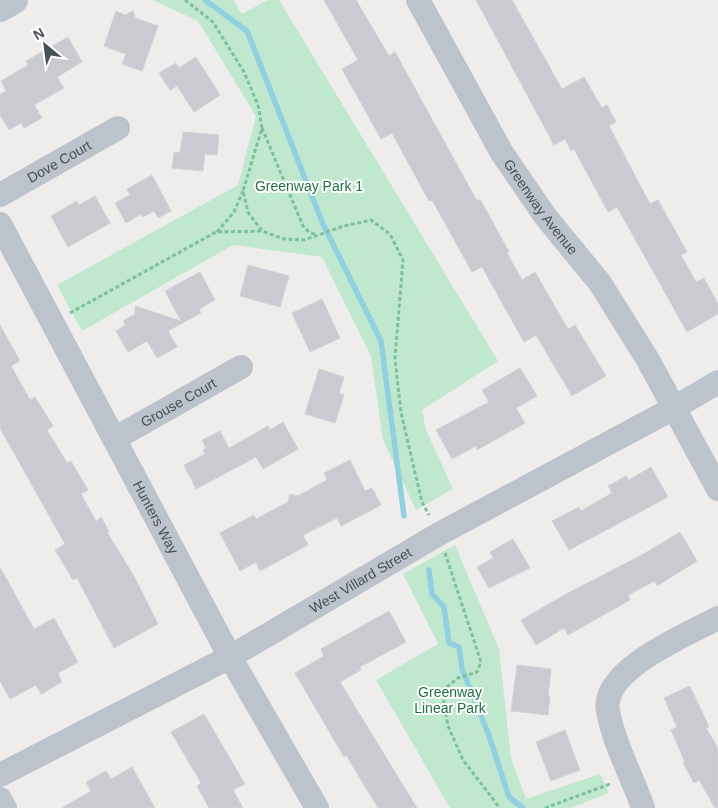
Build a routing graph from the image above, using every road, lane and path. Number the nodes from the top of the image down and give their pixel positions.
1 (14, 0) edge
2 (185, 0) edge
3 (418, 0) edge
4 (0, 8) edge
5 (118, 128) dead end
6 (262, 128) junction
7 (243, 191) junction
8 (0, 195) edge
9 (0, 224) edge
10 (262, 231) junction
11 (216, 232) junction
12 (318, 235) junction
13 (52, 322) junction
14 (242, 367) dead end
15 (718, 382) edge
16 (674, 408) junction
17 (114, 438) junction
18 (718, 489) edge
19 (439, 534) junction
20 (718, 618) edge
21 (230, 657) junction
22 (0, 775) edge
23 (632, 776) junction
24 (0, 800) edge
25 (5, 808) edge
26 (318, 808) edge
27 (500, 808) edge
28 (545, 808) edge
29 (643, 808) edge

1 - 4 main road
2 - 6 path
3 - 16 street, Greenway Avenue
5 - 8 street, Dove Court
6 - 7 path
6 - 12 path
7 - 10 path
7 - 11 path
9 - 13 street, Hunters Way
10 - 11 path
10 - 12 path
11 - 13 path
12 - 19 path
13 - 17 street, Hunters Way
14 - 17 street, Grouse Court
15 - 16 street, West Villard Street
16 - 18 street, Greenway Avenue
16 - 19 street, West Villard Street
17 - 21 street, Hunters Way
19 - 21 street, West Villard Street
19 - 27 path
20 - 23 street
21 - 22 street, West Villard Street
21 - 26 street, Hunters Way
23 - 28 path
23 - 29 street
24 - 25 street

